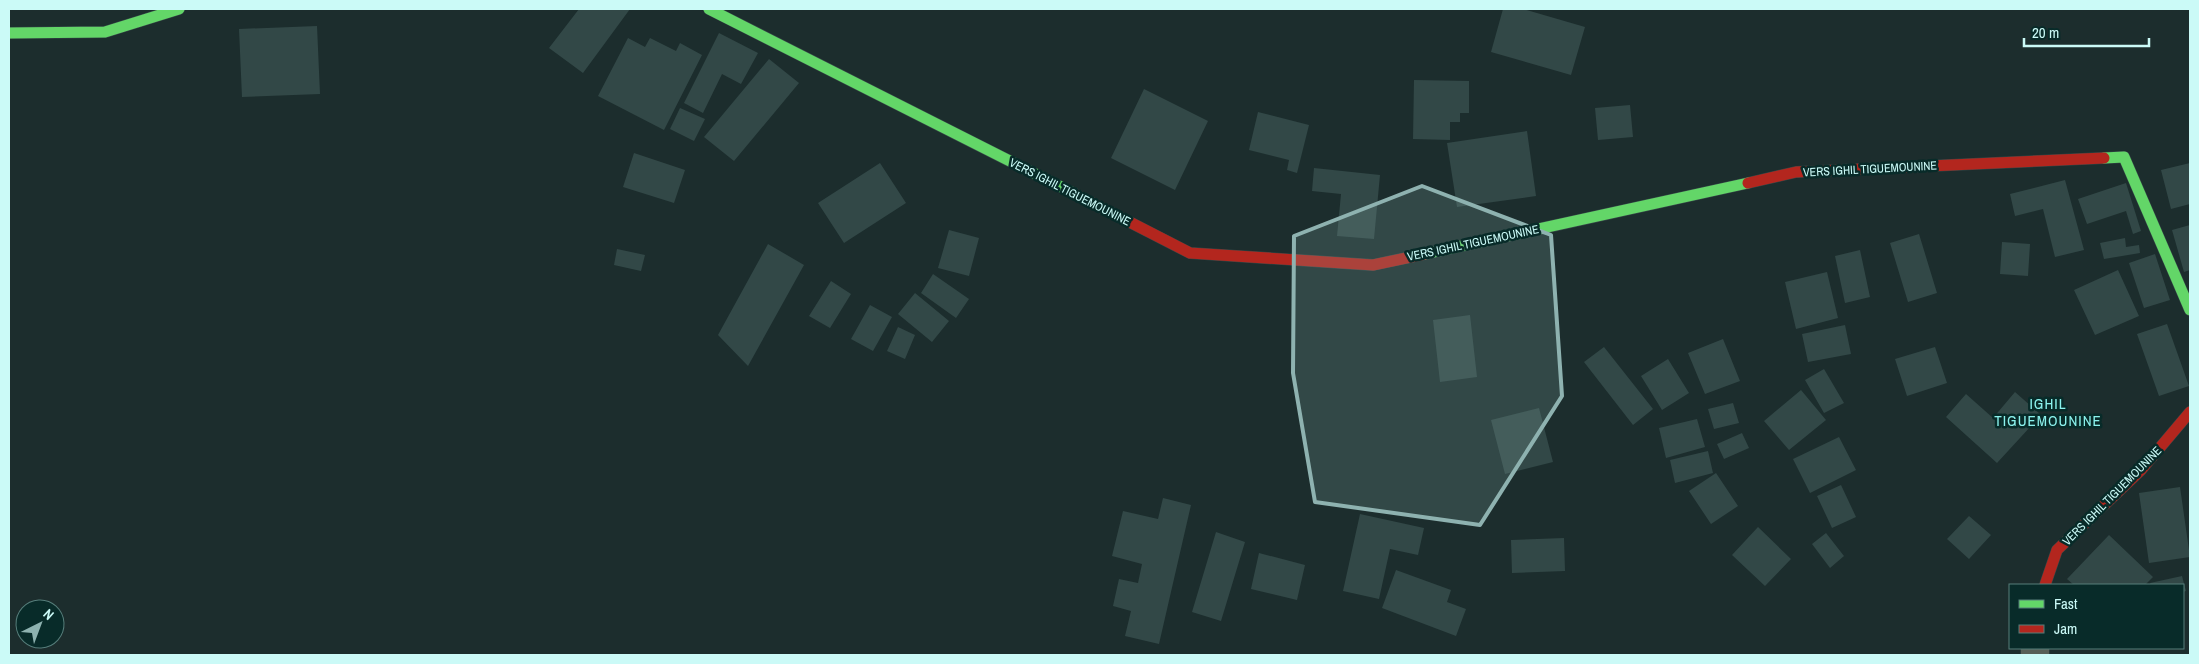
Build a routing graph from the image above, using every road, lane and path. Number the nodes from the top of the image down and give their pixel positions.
1 (179, 9) edge
2 (708, 9) edge
3 (9, 33) edge
4 (2190, 310) edge
5 (2190, 412) edge
6 (2045, 584) edge

1 - 3 street
2 - 4 street, VERS IGHIL TIGUEMOUNINE
5 - 6 street, VERS IGHIL TIGUEMOUNINE

